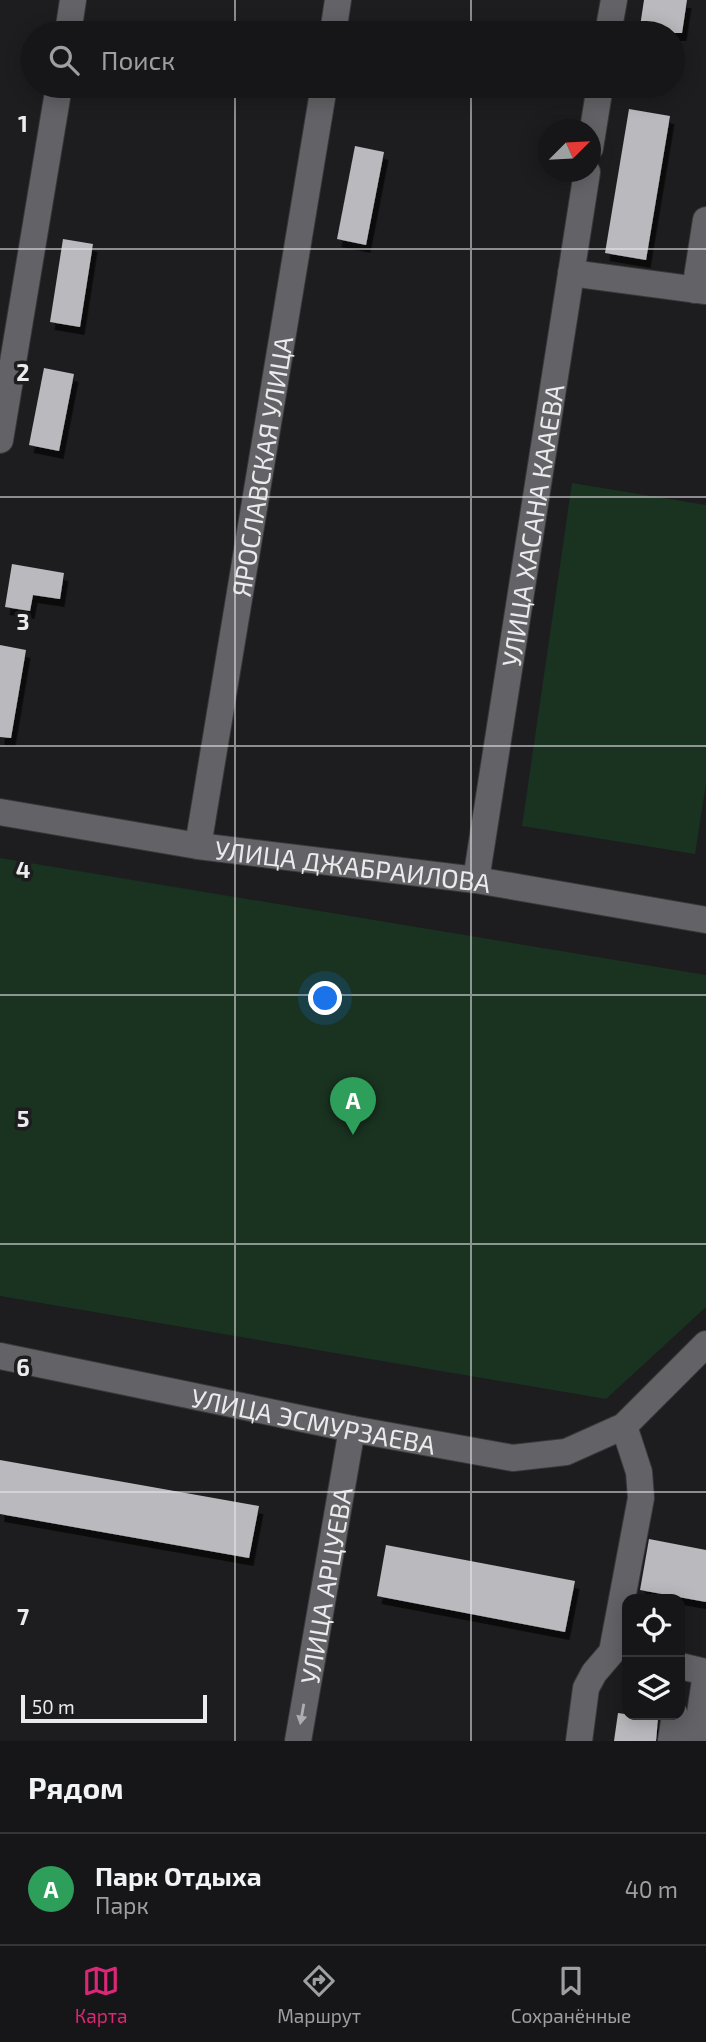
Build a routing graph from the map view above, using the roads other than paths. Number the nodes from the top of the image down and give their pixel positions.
1 (73, 0) edge
2 (338, 0) edge
3 (614, 0) edge
4 (70, 21) edge
5 (335, 21) edge
6 (610, 21) edge
7 (57, 98) edge
8 (322, 98) edge
9 (598, 98) edge
10 (595, 119) edge
11 (585, 182) edge
12 (706, 220) edge
13 (571, 273) junction
14 (701, 290) edge
15 (0, 439) edge
16 (0, 812) edge
17 (198, 846) junction
18 (476, 880) junction
19 (706, 920) edge
20 (706, 1345) edge
21 (0, 1356) edge
22 (624, 1426) junction
23 (352, 1429) junction
24 (620, 1654) edge
25 (691, 1672) edge
26 (674, 1720) edge
27 (298, 1741) edge
28 (579, 1741) edge
29 (671, 1741) edge
30 (696, 1741) edge

1 - 4 street
2 - 5 street
3 - 6 street
7 - 15 street
8 - 17 street, ЯРОСЛАВСКАЯ УЛИЦА
9 - 10 street
11 - 13 street, УЛИЦА ХАСАНА КААЕВА
12 - 14 street
13 - 14 street
13 - 18 street, УЛИЦА ХАСАНА КААЕВА
16 - 17 street, УЛИЦА ДЖАБРАИЛОВА
17 - 18 street, УЛИЦА ДЖАБРАИЛОВА
18 - 19 street, УЛИЦА ДЖАБРАИЛОВА
20 - 22 street
21 - 23 street, УЛИЦА ЭСМУРЗАЕВА
22 - 23 street, УЛИЦА ЭСМУРЗАЕВА
22 - 24 street
23 -> 27 street, УЛИЦА АРЦУЕВА
24 - 28 street
25 - 30 street
26 - 29 street

